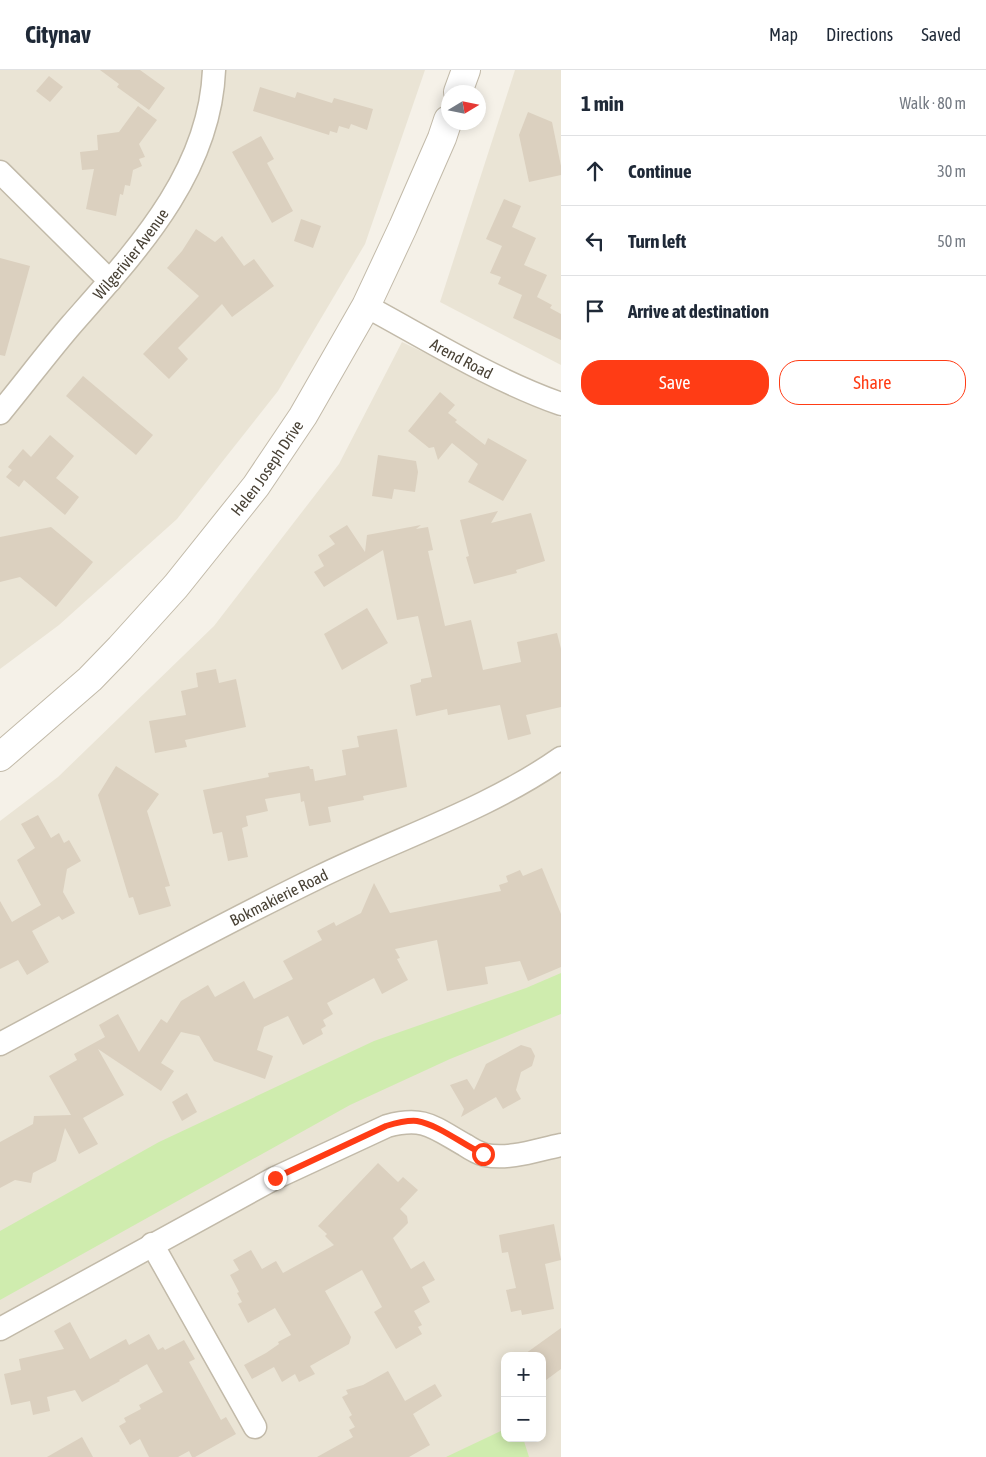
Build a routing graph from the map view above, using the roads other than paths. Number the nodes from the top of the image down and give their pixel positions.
1 (214, 70) edge
2 (466, 70) edge
3 (461, 85) edge
4 (445, 130) edge
5 (0, 172) edge
6 (110, 281) junction
7 (366, 306) junction
8 (561, 404) edge
9 (0, 413) edge
10 (0, 757) edge
11 (561, 758) edge
12 (0, 1044) edge
13 (561, 1145) edge
14 (152, 1244) junction
15 (0, 1328) edge
16 (255, 1427) dead end

1 - 6 street, Wilgerivier Avenue
2 - 3 street
4 - 7 street, Helen Joseph Drive
5 - 6 street
6 - 9 street, Wilgerivier Avenue
7 - 8 street, Arend Road
7 - 10 street, Helen Joseph Drive
11 - 12 street, Bokmakierie Road
13 - 14 street
14 - 15 street
14 - 16 street

